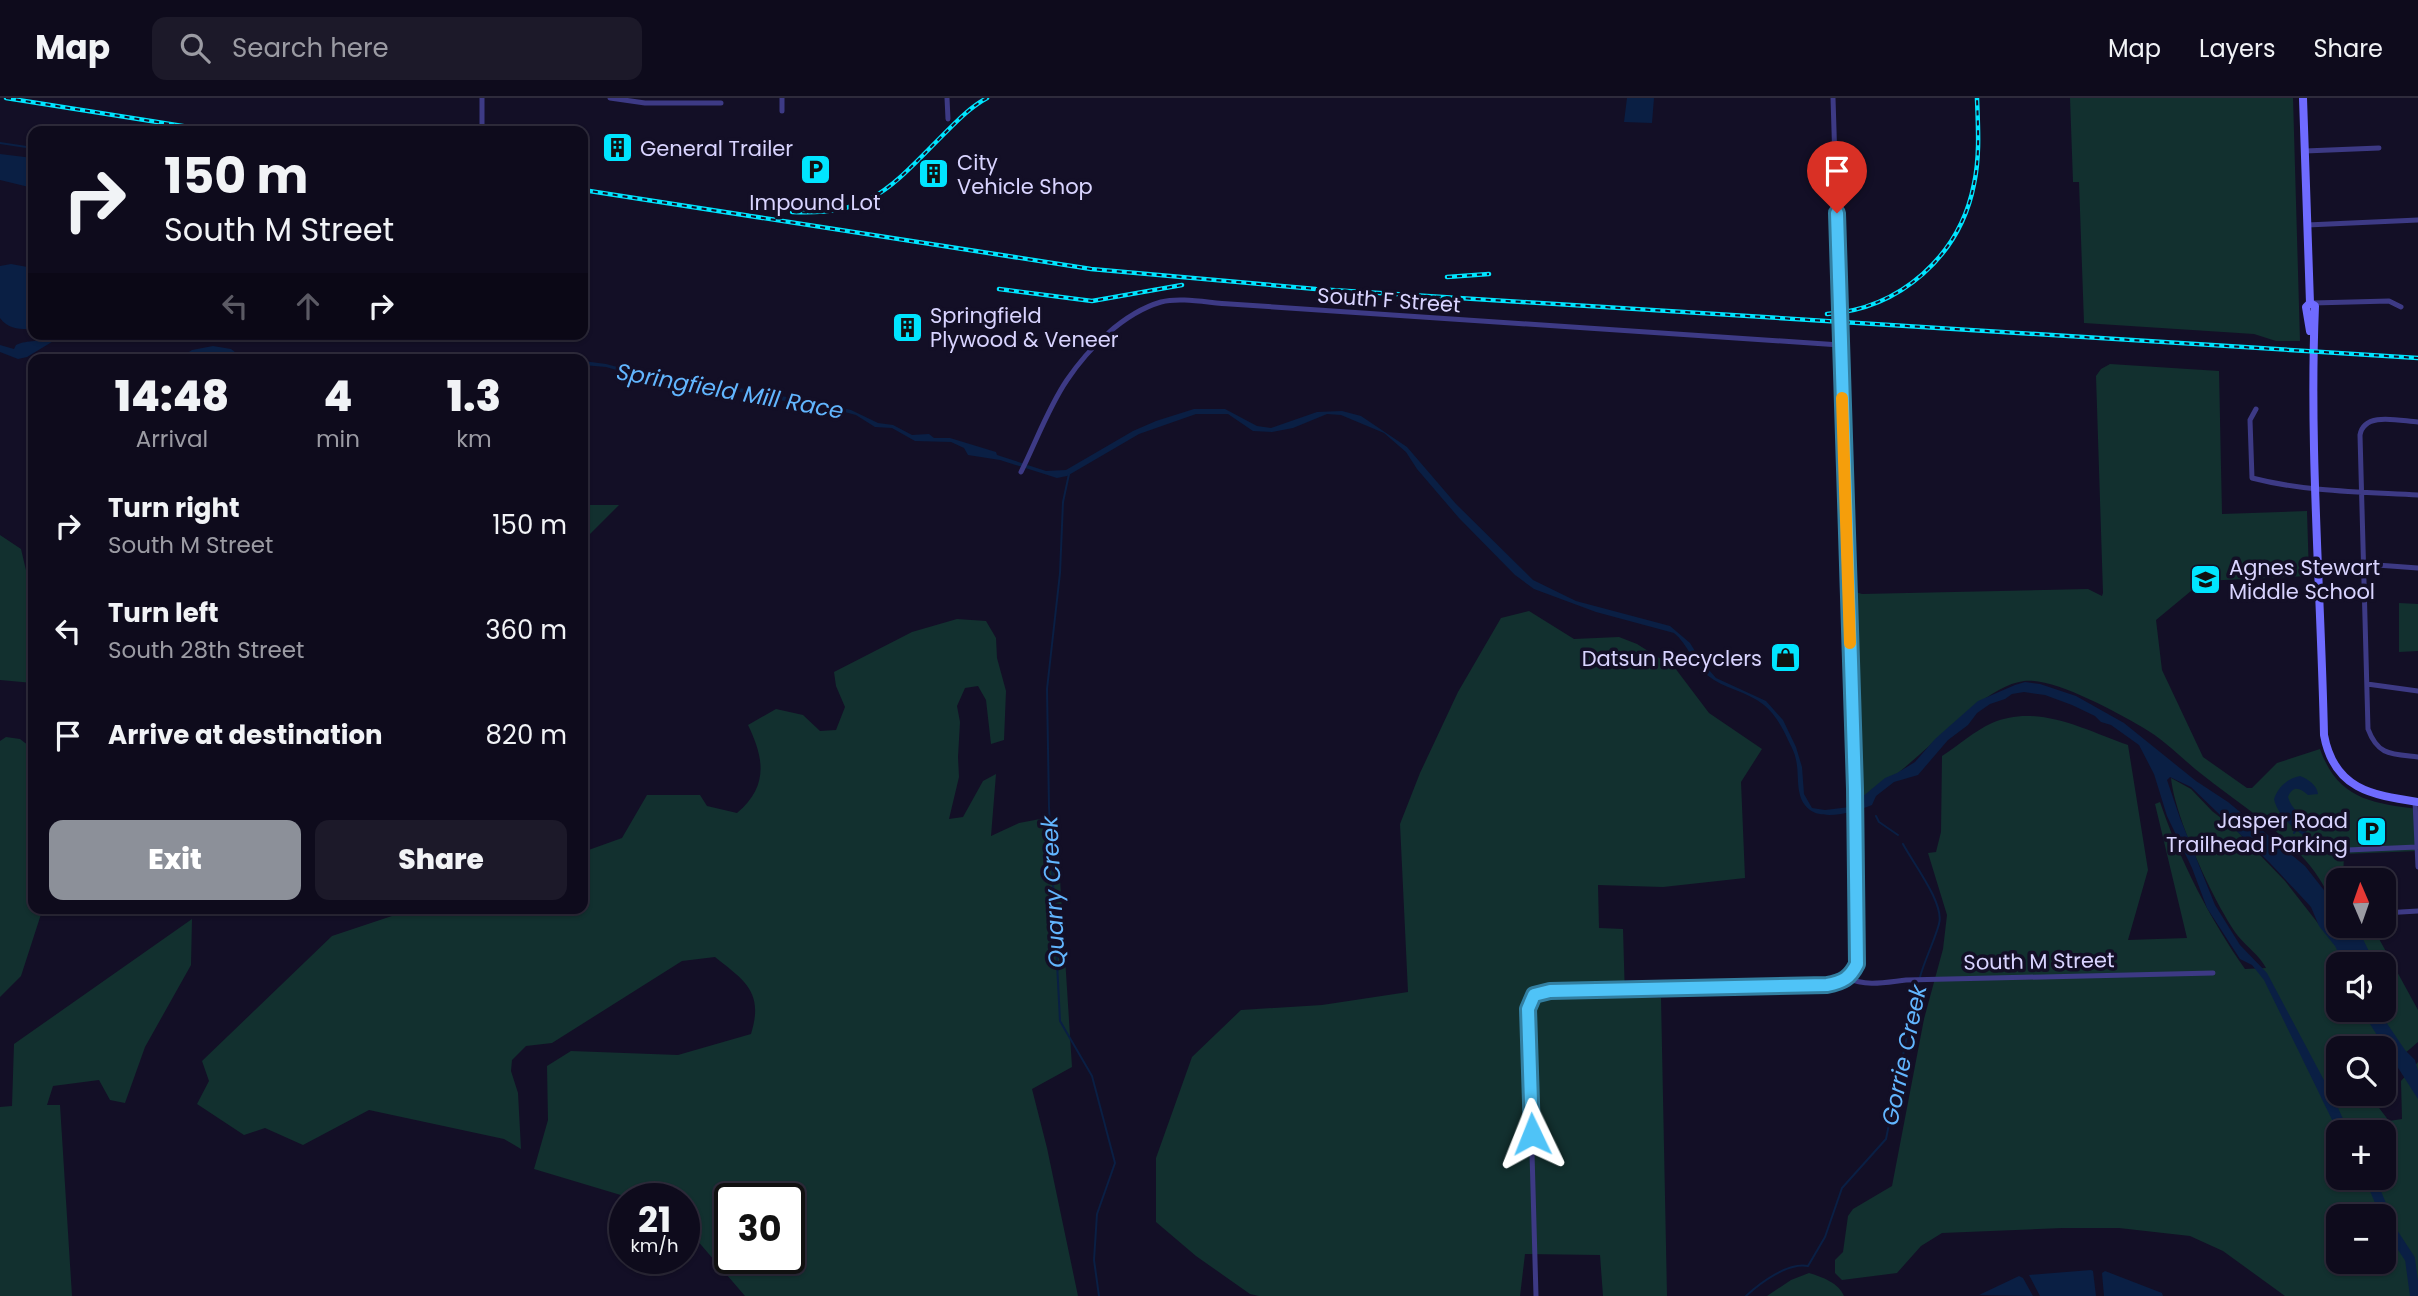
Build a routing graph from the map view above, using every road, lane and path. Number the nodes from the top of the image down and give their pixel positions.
1 (482, 98) edge
2 (610, 98) edge
3 (782, 98) edge
4 (947, 98) edge
5 (1833, 98) edge
6 (2303, 98) edge
7 (645, 101) edge
8 (722, 103) dead end
9 (782, 111) dead end
10 (948, 118) dead end
11 (482, 126) edge
12 (2379, 148) dead end
13 (2305, 151) junction
14 (2418, 220) edge
15 (2307, 225) junction
16 (2309, 303) junction
17 (2401, 307) dead end
18 (1840, 345) junction
19 (2256, 409) dead end
20 (2418, 422) edge
21 (1021, 472) dead end
22 (2316, 489) junction
23 (2360, 492) junction
24 (2418, 495) edge
25 (2363, 564) junction
26 (2418, 568) edge
27 (2367, 684) junction
28 (2418, 691) edge
29 (2418, 757) edge
30 (2417, 802) edge
31 (2417, 847) edge
32 (2347, 850) dead end
33 (2418, 867) edge
34 (2418, 911) edge
35 (2396, 912) edge
36 (2213, 973) dead end
37 (1848, 978) junction
38 (1536, 1296) edge

1 - 11 street
2 - 7 street
3 - 9 street
4 - 10 street
5 - 18 street
6 - 13 street
7 - 8 street
12 - 13 street
13 - 15 street
14 - 15 street
15 - 16 street
16 - 17 street
16 - 22 street
18 - 21 street, South F Street
18 - 37 street
19 - 22 street
20 - 23 street
22 - 23 street
22 - 30 street
23 - 24 street
23 - 25 street
25 - 26 street
25 - 27 street
27 - 28 street
27 - 29 street
30 - 31 street
31 - 32 street
31 - 33 street
34 - 35 street
36 - 37 street, South M Street
37 - 38 street, South M Street

